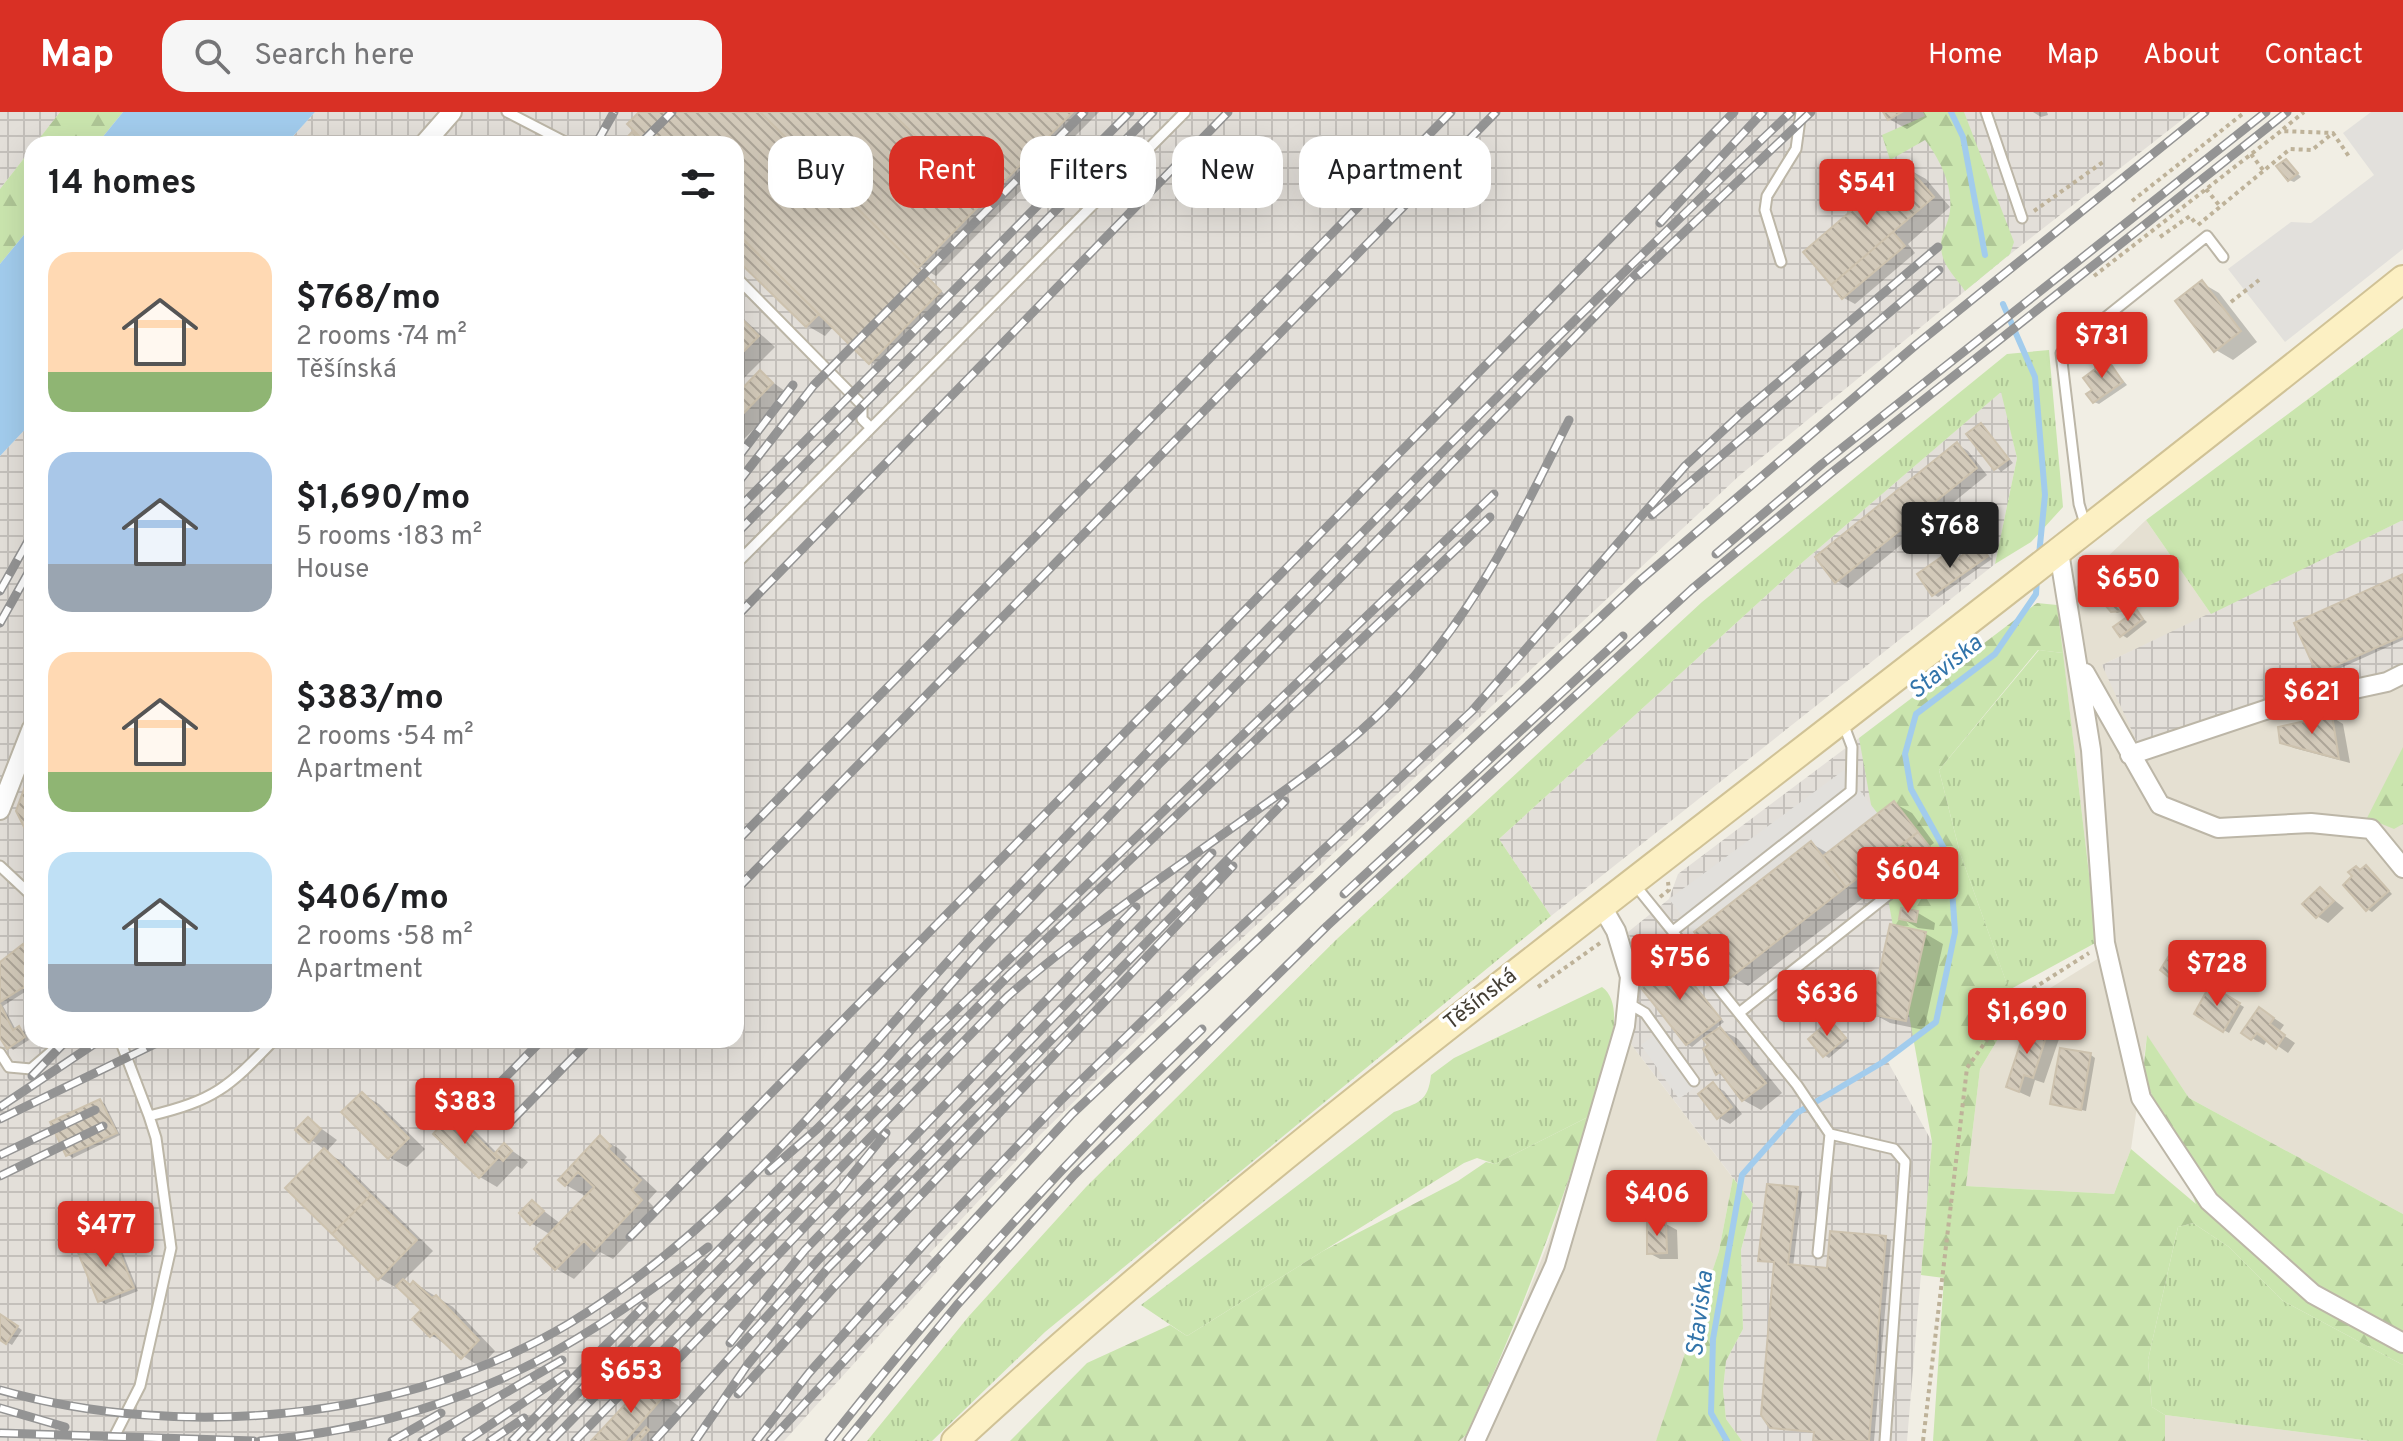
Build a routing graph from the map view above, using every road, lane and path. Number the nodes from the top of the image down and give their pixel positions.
1 (452, 112) edge
2 (507, 112) edge
3 (1185, 112) edge
4 (1801, 112) edge
5 (1986, 112) edge
6 (2245, 112) edge
7 (2304, 112) edge
8 (2281, 131) junction
9 (2333, 133) junction
10 (431, 136) edge
11 (554, 136) edge
12 (2251, 154) junction
13 (2350, 158) dead end
14 (2103, 162) dead end
15 (2263, 170) junction
16 (2206, 189) junction
17 (2028, 197) dead end
18 (2132, 201) dead end
19 (2219, 205) junction
20 (2022, 218) dead end
21 (2196, 224) junction
22 (2207, 236) junction
23 (2160, 237) dead end
24 (2223, 257) dead end
25 (1781, 262) dead end
26 (2094, 276) dead end
27 (2403, 279) edge
28 (2259, 280) dead end
29 (744, 285) edge
30 (2231, 302) dead end
31 (870, 427) junction
32 (2087, 530) junction
33 (2059, 552) junction
34 (744, 556) edge
35 (2080, 664) junction
36 (2403, 674) edge
37 (1842, 720) junction
38 (24, 748) edge
39 (2130, 755) junction
40 (0, 810) edge
41 (0, 866) edge
42 (2403, 868) edge
43 (1633, 882) junction
44 (24, 888) edge
45 (1897, 888) dead end
46 (1601, 905) junction
47 (1673, 931) junction
48 (2105, 943) junction
49 (1628, 1003) junction
50 (1739, 1013) junction
51 (56, 1048) edge
52 (123, 1048) edge
53 (266, 1048) edge
54 (0, 1053) edge
55 (1694, 1081) dead end
56 (149, 1116) junction
57 (1830, 1134) junction
58 (1818, 1253) dead end
59 (2403, 1343) edge
60 (112, 1441) edge
61 (955, 1441) edge
62 (1475, 1441) edge
63 (1885, 1441) edge
64 (1923, 1441) edge

1 - 10 street
2 - 11 lane
3 - 31 lane
4 - 25 lane
5 - 20 lane
6 - 18 path
7 - 8 path
8 - 9 path
8 - 12 path
9 - 13 path
9 - 15 path
12 - 15 path
12 - 16 path
14 - 17 path
15 - 19 path
16 - 19 path
16 - 26 path
19 - 21 path
21 - 22 path
21 - 23 path
22 - 24 lane
22 - 32 lane
27 - 32 main road, Těšínská
28 - 30 path
29 - 31 lane
31 - 34 lane
32 - 33 main road, Těšínská
33 - 35 street
33 - 37 main road, Těšínská
35 - 39 street
35 - 48 street
36 - 39 street
37 - 43 main road, Těšínská
37 - 47 lane
38 - 40 street
39 - 42 street
41 - 44 lane
43 - 46 main road, Těšínská
43 - 47 lane
45 - 50 lane
46 - 49 street
46 - 61 main road, Těšínská
47 - 50 lane
48 - 59 street
48 - 64 path
49 - 55 lane
49 - 62 street
50 - 57 lane
51 - 54 lane
52 - 56 lane
53 - 56 lane
56 - 60 lane
57 - 58 lane
57 - 63 lane

